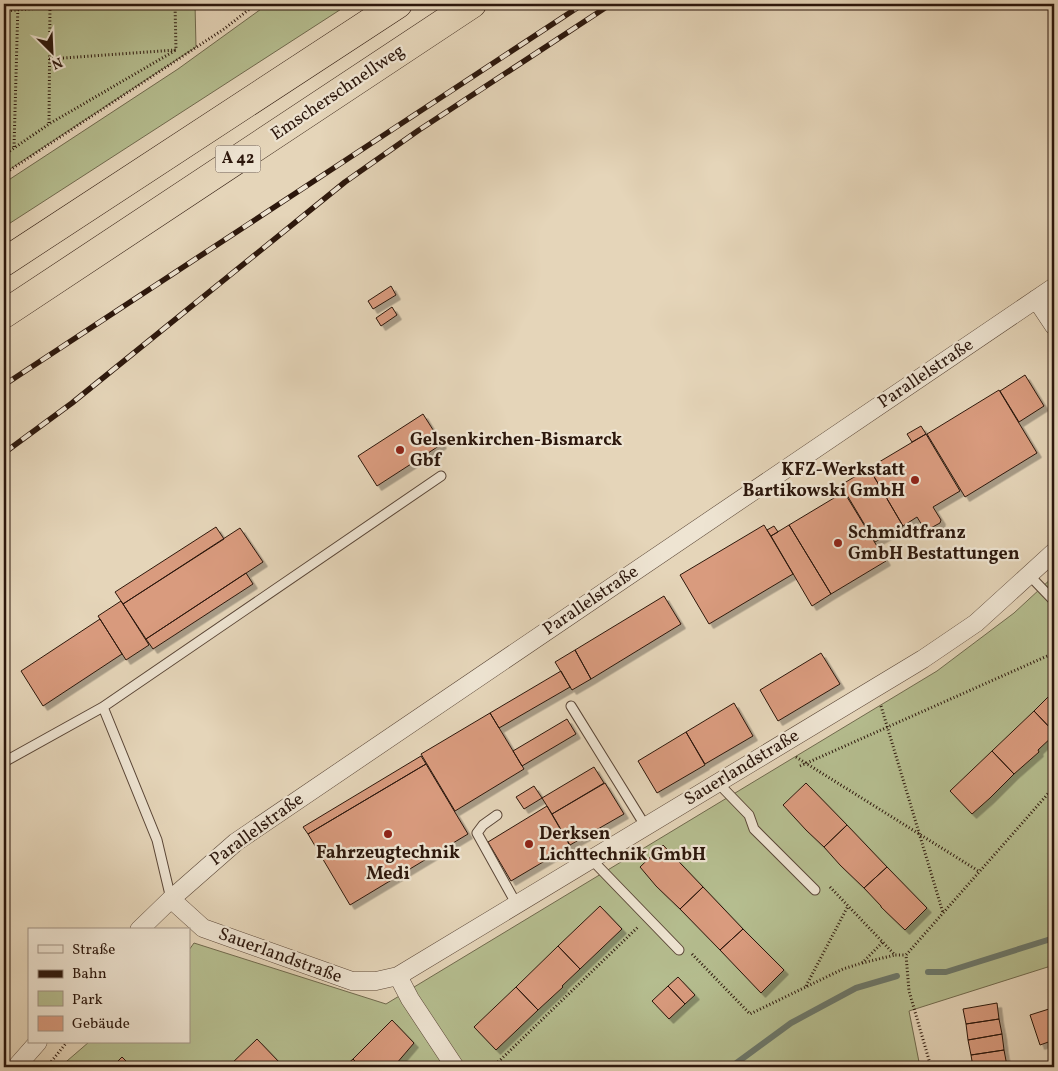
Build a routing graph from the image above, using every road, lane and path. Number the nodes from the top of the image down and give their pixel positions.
1 (18, 4) edge
2 (89, 4) edge
3 (174, 4) edge
4 (256, 4) edge
5 (398, 4) edge
6 (472, 4) edge
7 (50, 5) edge
8 (18, 10) junction
9 (4, 11) edge
10 (176, 50) junction
11 (49, 59) junction
12 (49, 124) junction
13 (14, 148) junction
14 (4, 155) edge
15 (4, 174) edge
16 (4, 262) edge
17 (1054, 287) edge
18 (1036, 299) junction
19 (4, 314) edge
20 (1054, 326) edge
21 (441, 476) dead end
22 (1054, 552) edge
23 (1030, 576) junction
24 (1054, 601) edge
25 (1054, 653) edge
26 (872, 690) junction
27 (571, 706) dead end
28 (103, 707) junction
29 (887, 727) junction
30 (785, 742) junction
31 (4, 762) edge
32 (806, 763) junction
33 (800, 766) dead end
34 (718, 783) junction
35 (1054, 787) edge
36 (498, 815) dead end
37 (646, 827) junction
38 (919, 833) junction
39 (591, 860) junction
40 (980, 872) junction
41 (815, 890) joint
42 (171, 899) junction
43 (517, 905) junction
44 (848, 906) junction
45 (943, 913) junction
46 (648, 917) junction
47 (141, 928) edge
48 (883, 942) junction
49 (679, 950) joint
50 (895, 954) junction
51 (906, 955) junction
52 (862, 963) junction
53 (398, 976) junction
54 (805, 987) junction
55 (36, 1044) edge
56 (65, 1044) edge
57 (16, 1067) edge
58 (47, 1067) edge
59 (455, 1067) edge
60 (493, 1067) edge
61 (931, 1067) edge

1 - 8 path
2 - 7 path
3 - 10 path
4 - 15 path
5 - 16 highway, A 42
6 - 19 highway, Emscherschnellweg / A 42
7 - 8 path
7 - 11 path
8 - 9 path
8 - 13 path
10 - 11 path
10 - 12 path
11 - 12 path
12 - 13 path
13 - 14 path
17 - 18 street, Parallelstraße
18 - 20 street
18 - 42 street, Parallelstraße
21 - 28 lane
22 - 23 street, Sauerlandstraße
23 - 24 lane
23 - 26 street, Sauerlandstraße
25 - 29 path
26 - 29 path
26 - 30 street, Sauerlandstraße
27 - 37 lane
28 - 31 lane
28 - 42 lane
29 - 32 path
29 - 38 path
30 - 32 path
30 - 34 street, Sauerlandstraße
32 - 33 path
32 - 38 path
34 - 37 street, Sauerlandstraße
34 - 41 lane
35 - 40 path
36 - 43 lane
37 - 39 street, Sauerlandstraße
38 - 40 path
38 - 45 path
39 - 43 street, Sauerlandstraße
39 - 46 lane
40 - 45 path
41 - 44 path
42 - 47 street, Parallelstraße
42 - 53 street, Sauerlandstraße
43 - 53 street, Sauerlandstraße
44 - 48 path
44 - 54 path
45 - 51 path
46 - 49 lane
46 - 60 path
48 - 50 path
48 - 52 path
49 - 54 path
50 - 51 path
50 - 52 path
51 - 61 path
52 - 54 path
53 - 59 street
55 - 57 street
56 - 58 path

